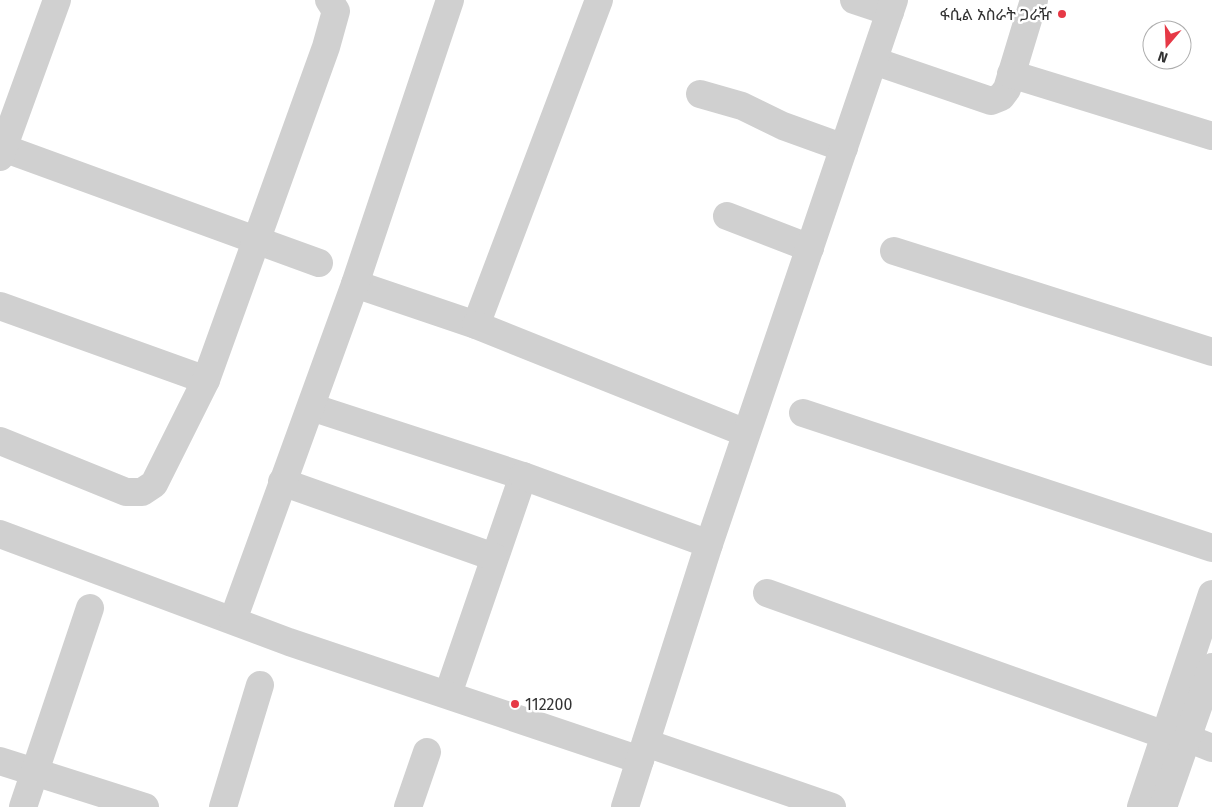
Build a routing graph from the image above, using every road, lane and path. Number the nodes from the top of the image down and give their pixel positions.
1 (58, 0) edge
2 (329, 0) edge
3 (450, 0) edge
4 (599, 0) edge
5 (854, 0) edge
6 (1034, 0) edge
7 (892, 6) edge
8 (874, 61) junction
9 (1011, 74) junction
10 (700, 94) dead end
11 (1212, 136) edge
12 (844, 148) junction
13 (2, 153) edge
14 (727, 216) dead end
15 (255, 238) junction
16 (810, 248) junction
17 (894, 251) dead end
18 (319, 263) dead end
19 (355, 284) junction
20 (0, 306) edge
21 (476, 325) junction
22 (1212, 352) edge
23 (206, 380) junction
24 (311, 407) junction
25 (803, 413) dead end
26 (746, 433) junction
27 (0, 441) edge
28 (523, 476) junction
29 (282, 482) junction
30 (0, 534) edge
31 (709, 544) junction
32 (1212, 548) edge
33 (494, 557) junction
34 (767, 593) dead end
35 (1212, 594) edge
36 (90, 608) dead end
37 (233, 620) junction
38 (1212, 666) edge
39 (260, 685) dead end
40 (448, 694) junction
41 (1188, 740) edge
42 (643, 751) junction
43 (427, 752) dead end
44 (0, 761) edge
45 (35, 772) junction
46 (23, 807) edge
47 (145, 807) edge
48 (222, 807) edge
49 (408, 807) edge
50 (625, 807) edge
51 (832, 807) edge
52 (1141, 807) edge
53 (1163, 807) edge

1 - 13 street
2 - 15 street
3 - 19 street
4 - 21 street
5 - 7 street
6 - 9 street
7 - 8 street
8 - 9 street
8 - 12 street
9 - 11 street
10 - 12 street
12 - 16 street
13 - 15 street
14 - 16 street
15 - 18 street
15 - 23 street
16 - 26 street
17 - 22 street
19 - 21 street
19 - 24 street
20 - 23 street
21 - 26 street
23 - 27 street
24 - 28 street
24 - 29 street
25 - 32 street
26 - 31 street
28 - 31 street
28 - 33 street
29 - 33 street
29 - 37 street
30 - 37 street
31 - 42 street
33 - 40 street
34 - 41 street
35 - 41 street
36 - 45 street
37 - 40 street
38 - 41 street
39 - 48 street
40 - 42 street
41 - 52 street
41 - 53 street
42 - 50 street
42 - 51 street
43 - 49 street
44 - 45 street
45 - 46 street
45 - 47 street

